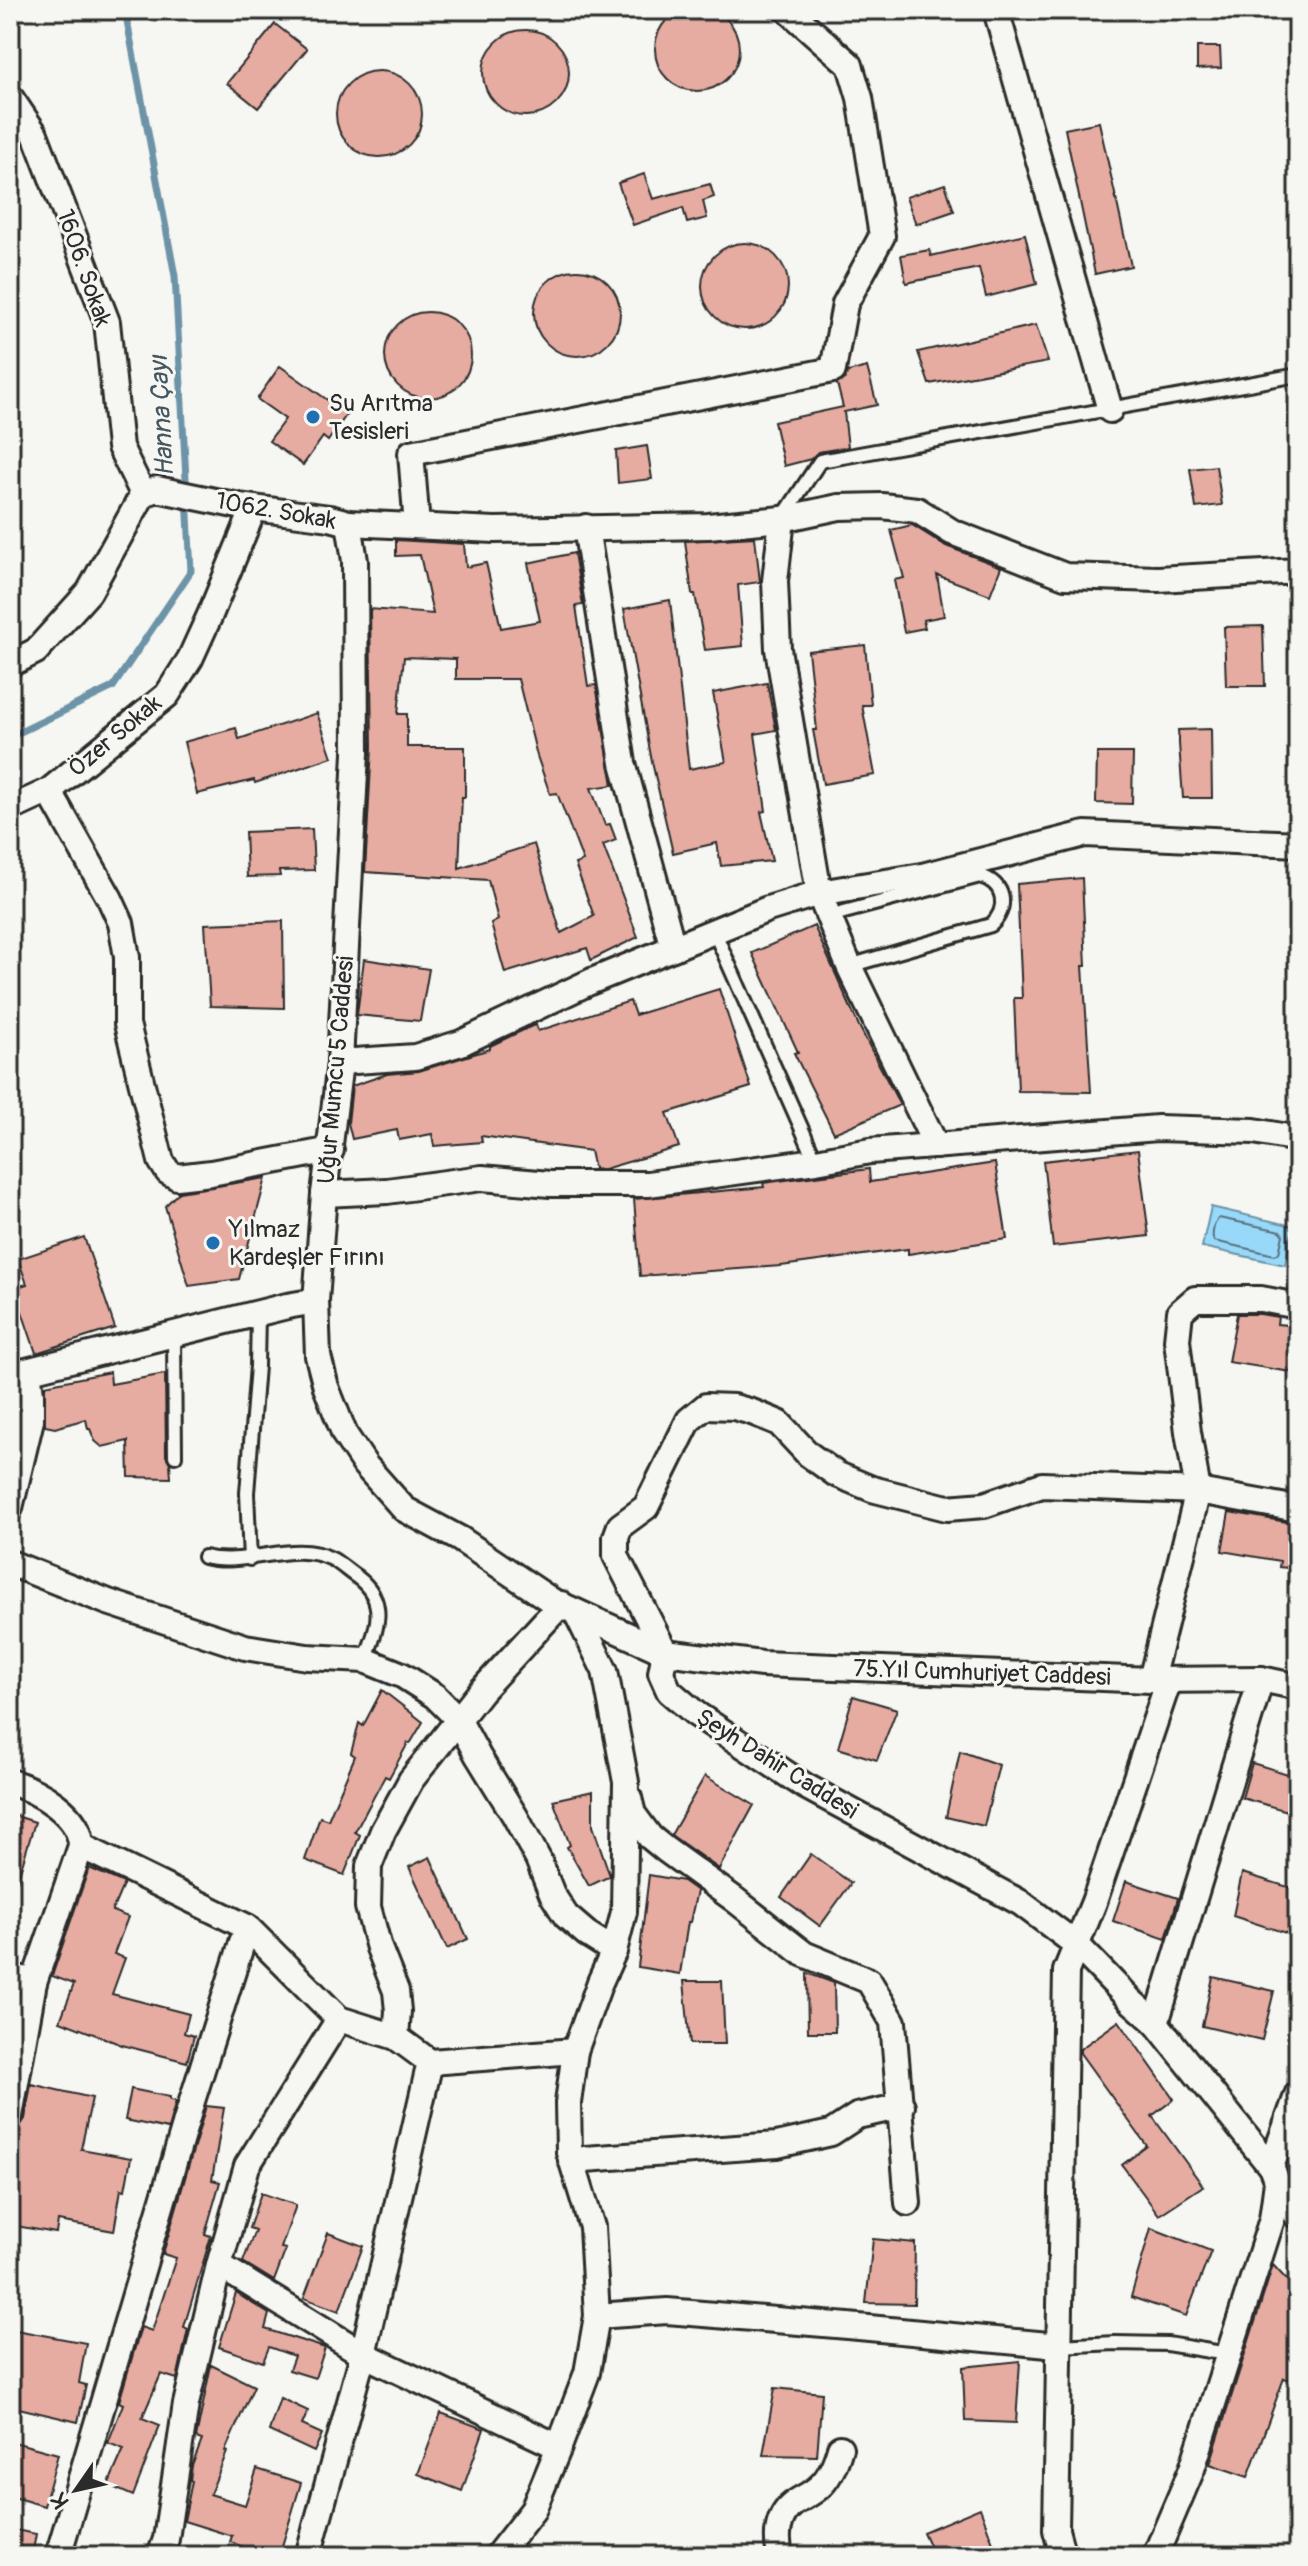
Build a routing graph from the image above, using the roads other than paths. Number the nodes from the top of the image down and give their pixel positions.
1 (788, 10) edge
2 (996, 10) edge
3 (10, 97) edge
4 (1298, 375) edge
5 (1110, 410) junction
6 (150, 492) junction
7 (247, 507) junction
8 (782, 519) junction
9 (349, 523) junction
10 (417, 526) junction
11 (586, 527) junction
12 (1298, 571) edge
13 (10, 664) edge
14 (49, 791) junction
15 (10, 809) edge
16 (1298, 844) edge
17 (819, 893) junction
18 (829, 916) junction
19 (714, 931) junction
20 (673, 948) junction
21 (849, 966) junction
22 (340, 1062) junction
23 (1298, 1139) edge
24 (936, 1146) junction
25 (331, 1150) junction
26 (816, 1161) junction
27 (324, 1194) junction
28 (316, 1301) junction
29 (1298, 1306) edge
30 (258, 1314) junction
31 (174, 1335) junction
32 (19, 1373) edge
33 (175, 1456) dead end
34 (1198, 1491) junction
35 (10, 1508) edge
36 (1298, 1509) edge
37 (204, 1557) dead end
38 (250, 1559) junction
39 (10, 1563) edge
40 (568, 1608) junction
41 (665, 1652) junction
42 (365, 1660) junction
43 (1261, 1679) junction
44 (1160, 1680) junction
45 (1298, 1687) edge
46 (458, 1719) junction
47 (10, 1782) edge
48 (626, 1782) junction
49 (81, 1846) junction
50 (247, 1927) junction
51 (1077, 1945) junction
52 (614, 1951) junction
53 (10, 1976) edge
54 (34, 1982) junction
55 (339, 2019) junction
56 (1156, 2023) junction
57 (396, 2037) junction
58 (575, 2051) junction
59 (430, 2062) junction
60 (1298, 2093) edge
61 (902, 2106) junction
62 (10, 2116) edge
63 (571, 2160) junction
64 (1274, 2175) junction
65 (908, 2203) dead end
66 (1298, 2217) edge
67 (219, 2265) junction
68 (597, 2316) junction
69 (1059, 2346) junction
70 (363, 2354) junction
71 (1228, 2354) junction
72 (559, 2447) junction
73 (840, 2448) dead end
74 (58, 2556) edge
75 (160, 2556) edge
76 (308, 2556) edge
77 (497, 2556) edge
78 (781, 2556) edge
79 (1063, 2556) edge
80 (1155, 2556) edge

1 - 10 street
2 - 5 street
3 - 6 street, 1606. Sokak
4 - 5 lane
5 - 8 lane
6 - 7 street, 1062. Sokak
6 - 13 street
7 - 9 street, 1062. Sokak
7 - 14 street, Özer Sokak
8 - 11 street, 1062. Sokak
8 - 12 street, 1062. Sokak
8 - 17 street
9 - 10 street, 1062. Sokak
9 - 22 street, Uğur Mumcu 5 Caddesi
10 - 11 street, 1062. Sokak
11 - 20 street
14 - 15 street, Özer Sokak
14 - 25 street
16 - 17 street
17 - 18 street
17 - 19 street
18 - 21 street
18 - 21 lane
19 - 20 street
19 - 26 lane
20 - 22 street
21 - 24 street
22 - 25 street, Uğur Mumcu 5 Caddesi
23 - 24 street
24 - 26 street
25 - 27 street, Uğur Mumcu 5 Caddesi
26 - 27 street
27 - 28 street, Uğur Mumcu 5 Caddesi
28 - 30 street
28 - 40 street
29 - 34 street
30 - 31 street
30 - 38 lane
31 - 32 street
31 - 33 lane
32 - 35 street
34 - 36 street
34 - 41 street
34 - 44 street
37 - 38 lane
38 - 42 lane
39 - 42 street
40 - 41 street
40 - 46 street
40 - 48 street
41 - 44 street, 75.Yıl Cumhuriyet Caddesi
41 - 51 street, Şeyh Dahir Caddesi
42 - 46 street
43 - 44 street, 75.Yıl Cumhuriyet Caddesi
43 - 45 street, 75.Yıl Cumhuriyet Caddesi
43 - 56 street
44 - 51 street
46 - 52 street
46 - 57 street
47 - 49 street
48 - 52 street
48 - 61 street
49 - 50 street
49 - 54 street
50 - 55 street
50 - 74 street
51 - 56 street, Şeyh Dahir Caddesi
51 - 69 street
52 - 58 street
53 - 54 street
54 - 62 street
55 - 57 street
55 - 67 street
56 - 64 street, Şeyh Dahir Caddesi
57 - 59 street
58 - 59 street
58 - 63 street
59 - 70 street
60 - 64 street
61 - 63 street
61 - 65 street
63 - 68 street
64 - 66 street, Şeyh Dahir Caddesi
64 - 71 street
67 - 70 street
67 - 75 street
68 - 69 street
68 - 72 street
69 - 71 lane
69 - 79 street
70 - 72 street
70 - 76 street
71 - 80 street
72 - 77 street
73 - 78 street

